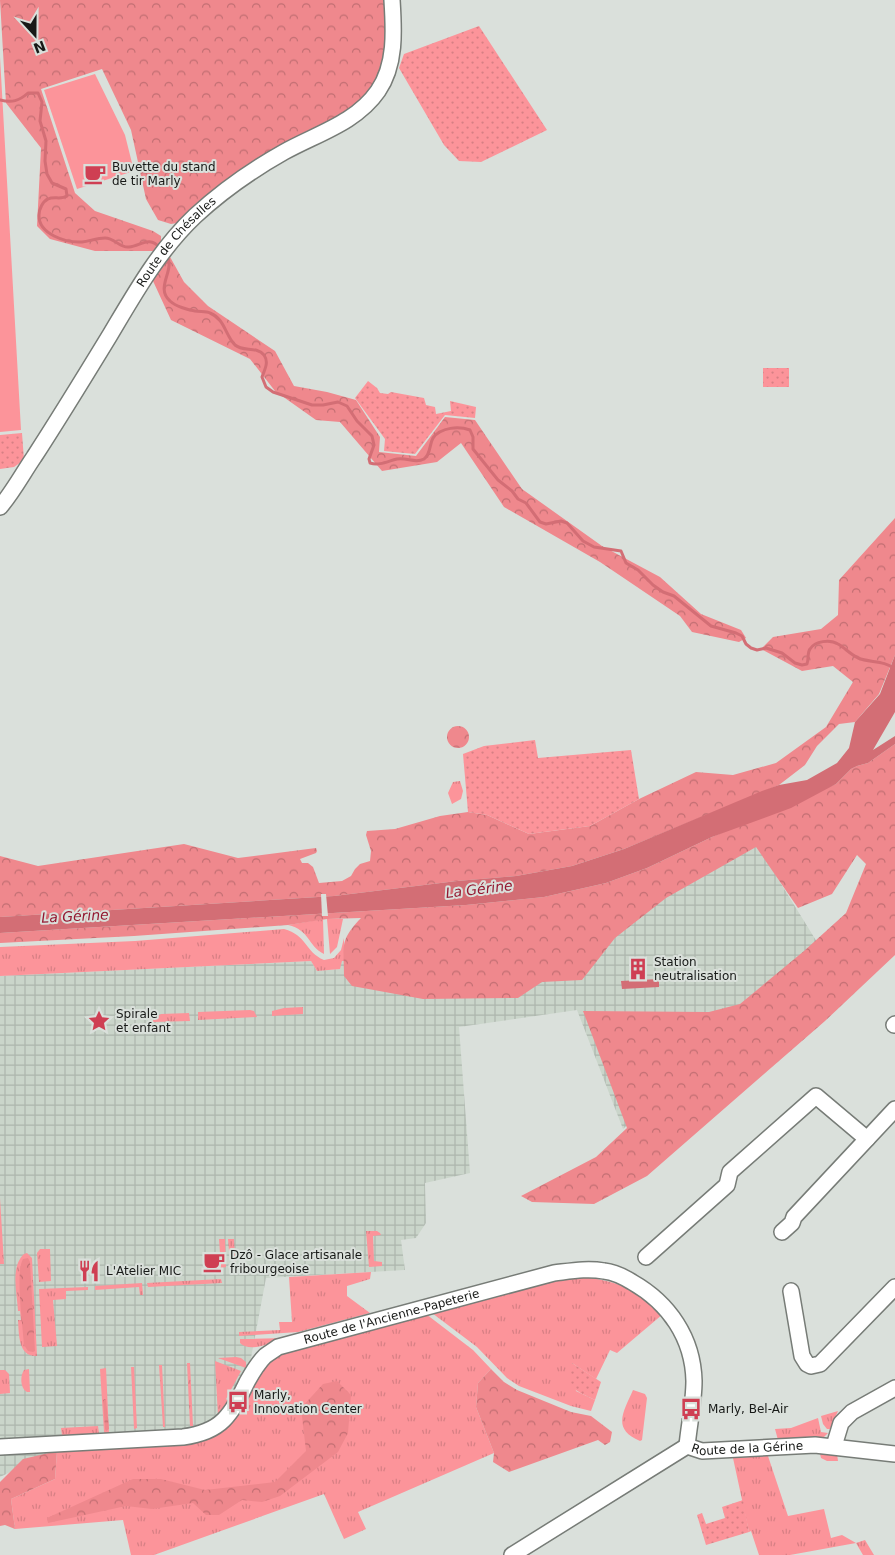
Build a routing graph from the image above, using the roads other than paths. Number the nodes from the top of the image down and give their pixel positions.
1 (392, 0) edge
2 (0, 507) edge
3 (895, 1109) edge
4 (867, 1139) junction
5 (782, 1232) dead end
6 (646, 1258) dead end
7 (895, 1287) edge
8 (791, 1291) dead end
9 (895, 1388) edge
10 (687, 1446) junction
11 (834, 1446) junction
12 (0, 1447) edge
13 (895, 1454) edge
14 (512, 1555) edge

1 - 2 street, Route de Chésalles
3 - 4 street
4 - 5 street
4 - 6 street
7 - 8 street
9 - 11 street
10 - 11 street, Route de la Gérine
10 - 12 street, Route de l'Ancienne-Papeterie
10 - 14 street, Route de la Gérine
11 - 13 street, Route de la Gérine

